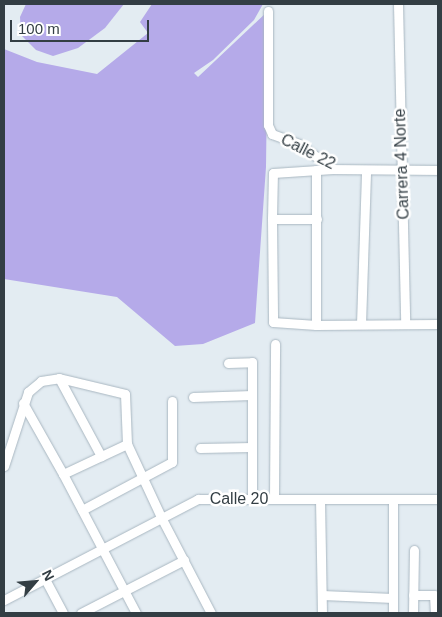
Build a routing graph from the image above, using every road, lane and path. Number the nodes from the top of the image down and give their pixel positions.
1 (398, 4) edge
2 (268, 11) dead end
3 (333, 169) junction
4 (316, 170) junction
5 (366, 170) junction
6 (438, 170) edge
7 (403, 171) junction
8 (272, 219) junction
9 (317, 219) junction
10 (361, 324) junction
11 (405, 324) junction
12 (438, 324) edge
13 (316, 325) junction
14 (274, 344) dead end
15 (228, 363) dead end
16 (59, 378) junction
17 (252, 395) junction
18 (193, 397) dead end
19 (172, 401) dead end
20 (23, 403) junction
21 (127, 444) junction
22 (252, 447) junction
23 (200, 448) dead end
24 (101, 456) junction
25 (4, 466) edge
26 (64, 474) junction
27 (142, 477) junction
28 (252, 499) junction
29 (274, 499) junction
30 (320, 499) junction
31 (392, 499) junction
32 (438, 499) edge
33 (82, 510) junction
34 (162, 518) junction
35 (102, 548) junction
36 (414, 550) dead end
37 (184, 560) junction
38 (45, 579) junction
39 (125, 592) junction
40 (322, 595) junction
41 (413, 595) junction
42 (393, 598) junction
43 (4, 600) edge
44 (63, 613) edge
45 (81, 613) edge
46 (136, 613) edge
47 (212, 613) edge
48 (322, 613) edge
49 (393, 613) edge
50 (413, 613) edge
51 (435, 613) edge

1 - 7 street, Carrera 4 Norte
2 - 3 street, Calle 22
3 - 4 street
3 - 5 street, Calle 22
4 - 8 street
4 - 9 street
5 - 7 street, Calle 22
5 - 10 street
6 - 7 street, Calle 22
7 - 11 street, Carrera 4 Norte
8 - 9 street
8 - 13 street
9 - 13 street
10 - 11 street
10 - 13 street
11 - 12 street
14 - 29 street
15 - 17 street
16 - 20 street
16 - 21 street
16 - 24 street
17 - 18 street
17 - 22 street
19 - 27 street
20 - 25 street
20 - 26 street
21 - 24 street
21 - 27 street
22 - 23 street
22 - 28 street
24 - 26 street
26 - 33 street
27 - 33 street
27 - 34 street
28 - 29 street, Calle 20
28 - 34 street, Calle 20
29 - 30 street, Calle 20
30 - 31 street, Calle 20
30 - 40 street
31 - 32 street, Calle 20
31 - 42 street
33 - 35 street
34 - 35 street, Calle 20
34 - 37 street
35 - 38 street, Calle 20
35 - 39 street
36 - 41 street
37 - 39 street
37 - 47 street
38 - 43 street, Calle 20
38 - 44 street
39 - 45 street
39 - 46 street
40 - 42 street
40 - 48 street
41 - 50 street
41 - 51 street
42 - 49 street

